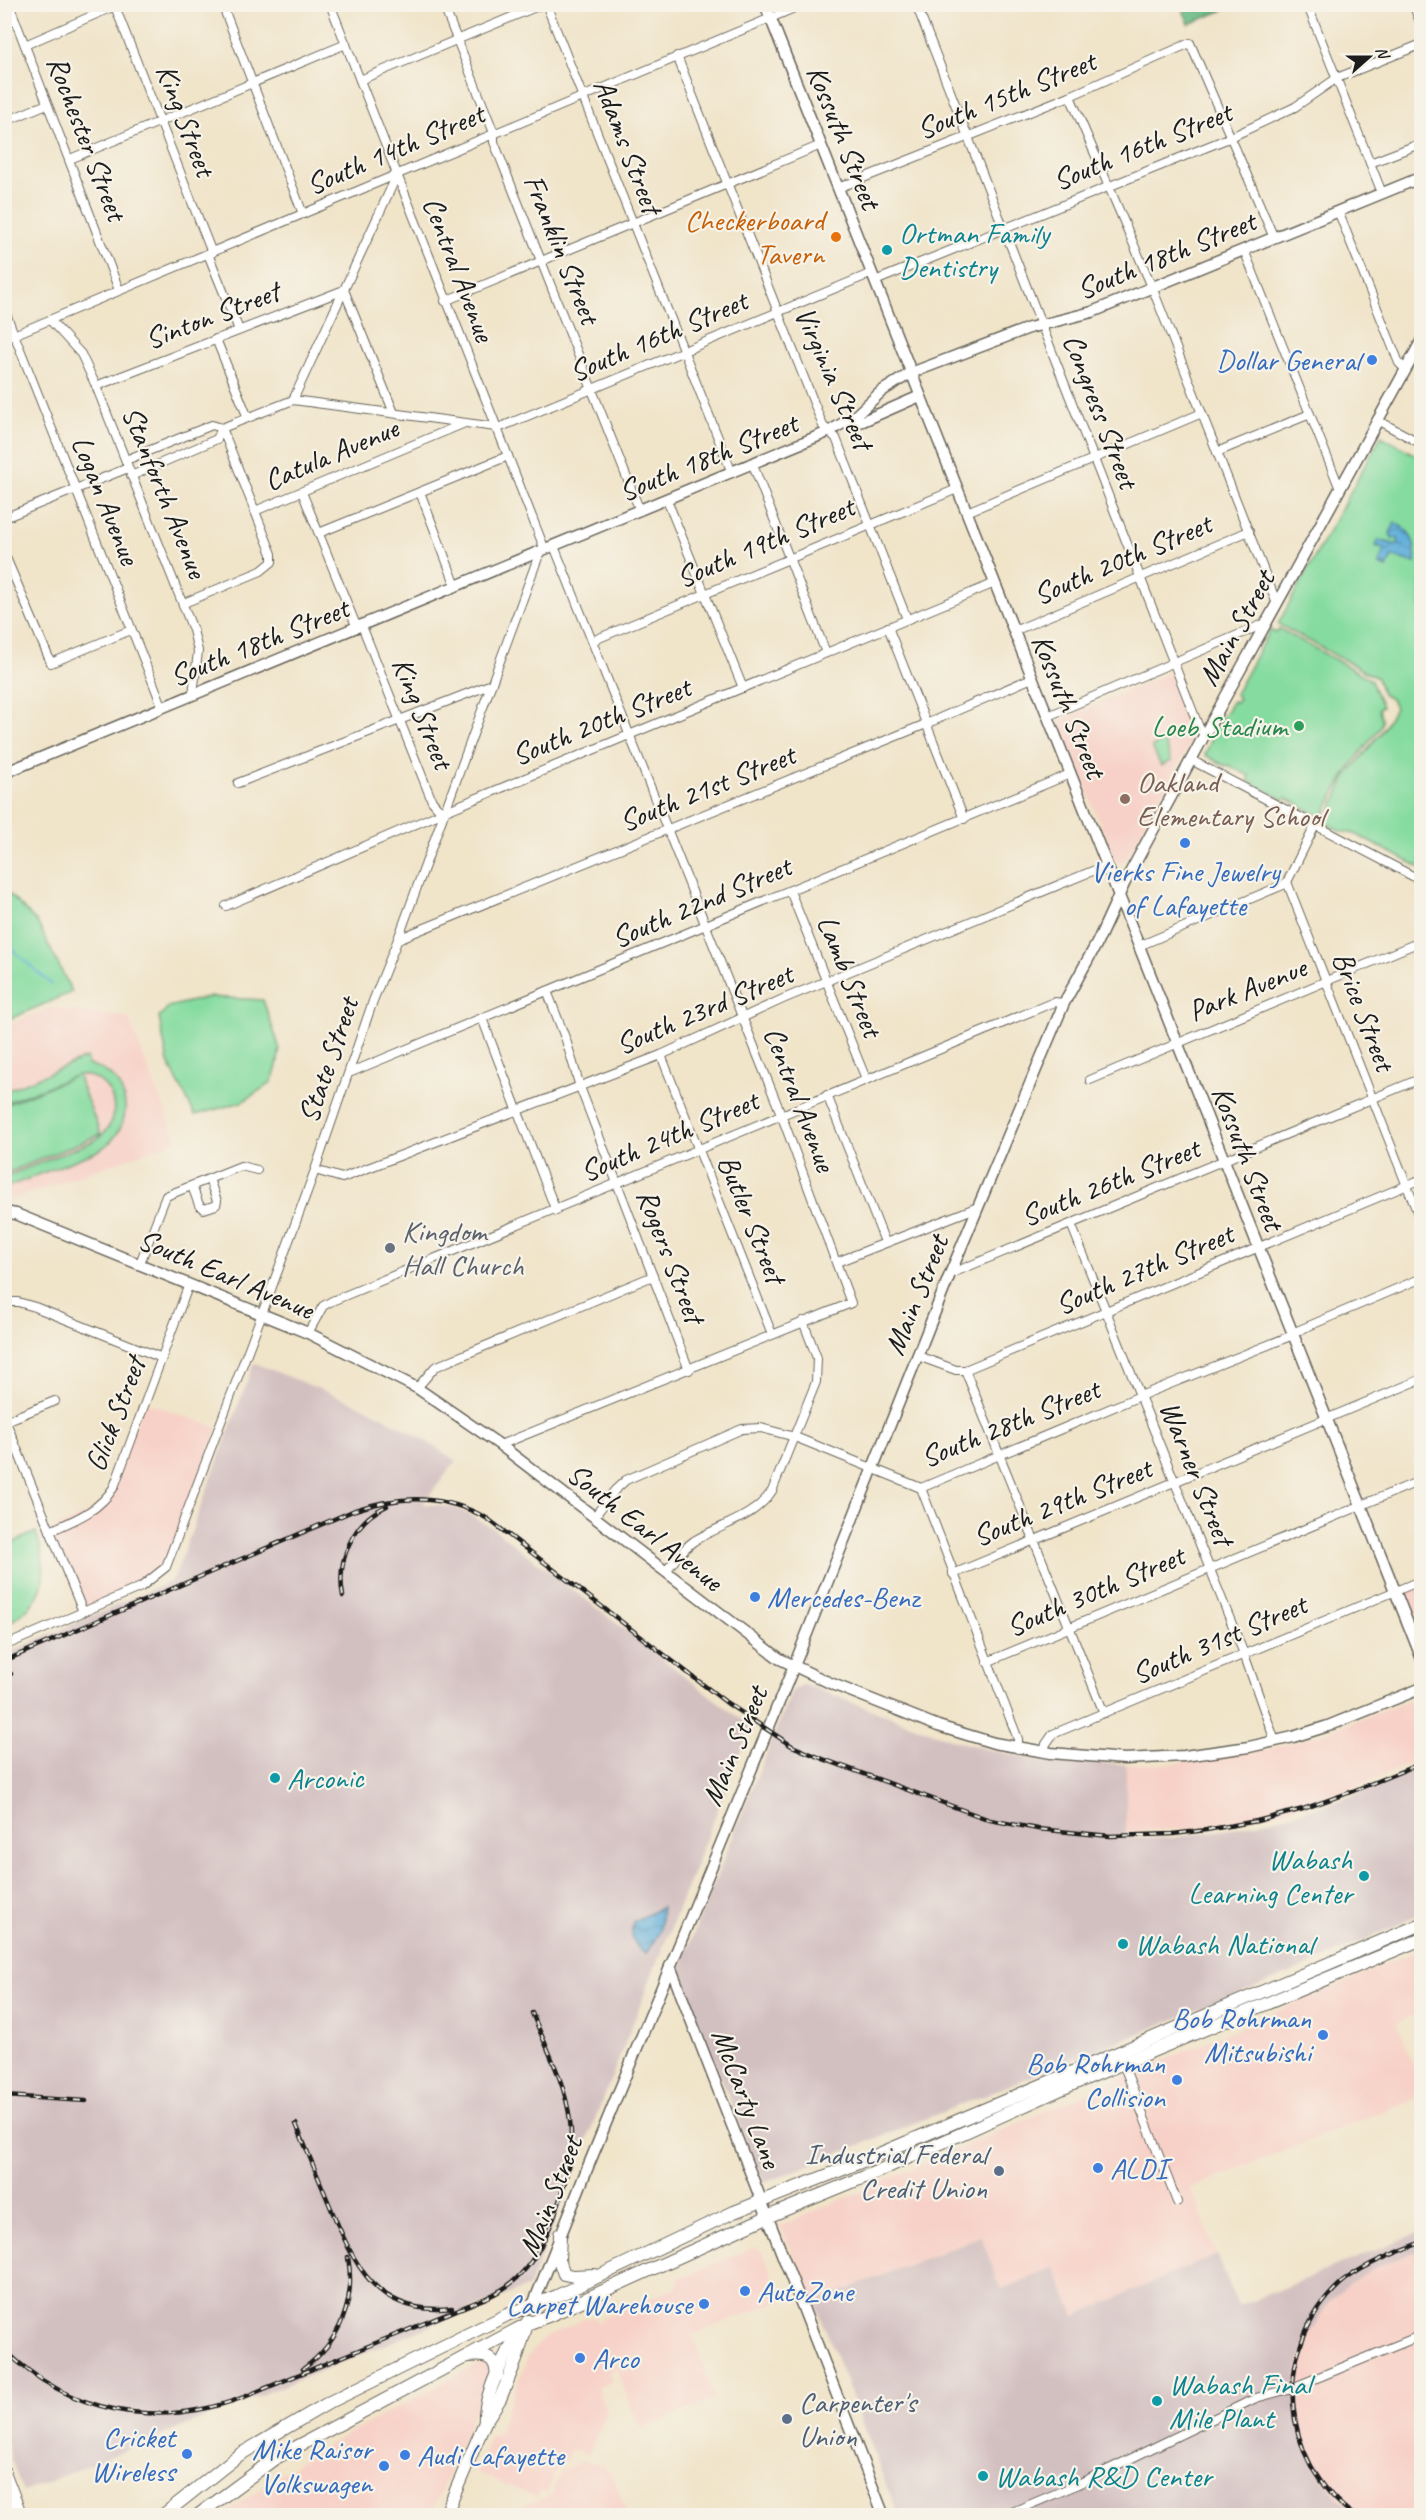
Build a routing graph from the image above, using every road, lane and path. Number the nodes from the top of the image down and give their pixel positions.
1 (9, 4) edge
2 (222, 4) edge
3 (330, 4) edge
4 (443, 4) edge
5 (544, 4) edge
6 (765, 4) edge
7 (804, 4) edge
8 (916, 4) edge
9 (1307, 4) edge
10 (1413, 4) edge
11 (116, 5) edge
12 (771, 17) junction
13 (1422, 27) edge
14 (457, 40) junction
15 (346, 44) junction
16 (1422, 44) edge
17 (25, 45) junction
18 (677, 56) junction
19 (1337, 78) junction
20 (360, 80) junction
21 (252, 83) junction
22 (583, 96) junction
23 (1070, 96) junction
24 (47, 105) junction
25 (4, 122) edge
26 (162, 122) junction
27 (494, 133) junction
28 (968, 137) junction
29 (1229, 138) junction
30 (1422, 143) edge
31 (821, 145) junction
32 (70, 159) junction
33 (1370, 163) junction
34 (397, 175) junction
35 (1422, 177) edge
36 (728, 185) junction
37 (1108, 187) junction
38 (838, 188) junction
39 (1382, 193) junction
40 (1338, 211) junction
41 (303, 214) junction
42 (633, 224) junction
43 (1004, 229) junction
44 (1274, 238) junction
45 (1244, 250) junction
46 (210, 253) junction
47 (541, 262) junction
48 (873, 277) junction
49 (1152, 287) junction
50 (119, 290) junction
51 (344, 290) junction
52 (446, 301) junction
53 (4, 309) edge
54 (778, 311) junction
55 (50, 320) junction
56 (1041, 325) junction
57 (239, 330) junction
58 (15, 334) junction
59 (4, 339) edge
60 (216, 339) junction
61 (1422, 340) edge
62 (684, 351) junction
63 (1405, 369) junction
64 (911, 373) junction
65 (96, 386) junction
66 (592, 389) junction
67 (921, 396) junction
68 (293, 400) junction
69 (394, 413) junction
70 (1202, 413) junction
71 (1310, 414) junction
72 (248, 418) junction
73 (1377, 420) junction
74 (465, 423) junction
75 (841, 426) junction
76 (222, 428) junction
77 (496, 428) junction
78 (828, 432) junction
79 (1422, 444) edge
80 (1217, 452) junction
81 (508, 456) junction
82 (1094, 459) junction
83 (753, 465) junction
84 (128, 468) junction
85 (732, 473) junction
86 (76, 489) junction
87 (957, 489) junction
88 (1340, 489) junction
89 (302, 492) junction
90 (420, 492) junction
91 (667, 500) junction
92 (255, 511) junction
93 (640, 511) junction
94 (967, 512) junction
95 (4, 518) edge
96 (871, 525) junction
97 (1249, 531) junction
98 (319, 533) junction
99 (547, 550) junction
100 (4, 553) edge
101 (789, 559) junction
102 (1141, 577) junction
103 (994, 583) junction
104 (456, 586) junction
105 (704, 593) junction
106 (184, 603) junction
107 (1277, 604) junction
108 (907, 619) junction
109 (1266, 623) junction
110 (359, 627) junction
111 (888, 627) junction
112 (131, 630) junction
113 (1014, 631) junction
114 (592, 641) junction
115 (826, 653) junction
116 (1174, 662) junction
117 (1032, 678) junction
118 (492, 684) junction
119 (743, 688) junction
120 (193, 695) junction
121 (163, 708) junction
122 (1048, 716) junction
123 (399, 721) junction
124 (926, 724) junction
125 (1205, 734) junction
126 (629, 736) junction
127 (1191, 760) junction
128 (4, 773) edge
129 (1070, 774) junction
130 (238, 783) dead end
131 (446, 811) junction
132 (964, 819) junction
133 (1316, 826) junction
134 (667, 830) junction
135 (1107, 865) junction
136 (1422, 881) edge
137 (1287, 882) junction
138 (790, 891) junction
139 (1119, 897) junction
140 (226, 906) dead end
141 (705, 926) junction
142 (398, 939) junction
143 (1422, 941) edge
144 (1139, 946) junction
145 (827, 982) junction
146 (1327, 982) junction
147 (547, 991) junction
148 (1064, 1003) junction
149 (482, 1018) junction
150 (743, 1019) junction
151 (1178, 1044) junction
152 (661, 1055) junction
153 (350, 1072) junction
154 (1422, 1078) edge
155 (866, 1079) junction
156 (1090, 1080) dead end
157 (579, 1087) junction
158 (827, 1095) junction
159 (1372, 1099) junction
160 (517, 1111) junction
161 (781, 1114) junction
162 (698, 1149) junction
163 (1224, 1161) junction
164 (257, 1170) dead end
165 (315, 1170) junction
166 (209, 1179) junction
167 (1422, 1179) edge
168 (618, 1185) junction
169 (192, 1186) junction
170 (1406, 1186) junction
171 (978, 1207) junction
172 (556, 1210) junction
173 (5, 1212) edge
174 (1071, 1224) junction
175 (1422, 1224) edge
176 (885, 1242) junction
177 (1257, 1247) junction
178 (837, 1262) junction
179 (140, 1263) junction
180 (950, 1274) junction
181 (653, 1276) junction
182 (1422, 1278) edge
183 (189, 1284) junction
184 (4, 1302) edge
185 (1106, 1312) junction
186 (262, 1314) junction
187 (803, 1321) junction
188 (308, 1333) junction
189 (772, 1334) junction
190 (1293, 1335) junction
191 (918, 1356) junction
192 (162, 1358) junction
193 (689, 1370) junction
194 (965, 1370) junction
195 (1422, 1379) edge
196 (417, 1388) junction
197 (1140, 1396) junction
198 (55, 1401) dead end
199 (1326, 1418) junction
200 (5, 1419) edge
201 (795, 1437) junction
202 (500, 1445) junction
203 (1000, 1454) junction
204 (872, 1468) junction
205 (1422, 1480) edge
206 (1176, 1481) junction
207 (921, 1488) junction
208 (1360, 1505) junction
209 (594, 1517) junction
210 (50, 1531) junction
211 (1034, 1540) junction
212 (1209, 1569) junction
213 (665, 1572) junction
214 (952, 1574) junction
215 (1422, 1580) edge
216 (1395, 1592) junction
217 (83, 1612) junction
218 (1070, 1628) junction
219 (4, 1646) edge
220 (1244, 1654) junction
221 (1422, 1659) edge
222 (987, 1662) junction
223 (794, 1666) junction
224 (1422, 1688) edge
225 (1104, 1713) junction
226 (1275, 1741) junction
227 (1018, 1749) junction
228 (1044, 1752) junction
229 (1422, 1924) edge
230 (1422, 1939) edge
231 (670, 1966) junction
232 (1120, 2057) junction
233 (761, 2202) junction
234 (1177, 2202) dead end
235 (767, 2217) junction
236 (560, 2234) junction
237 (599, 2275) junction
238 (533, 2305) junction
239 (526, 2324) junction
240 (1422, 2335) edge
241 (462, 2358) junction
242 (497, 2377) junction
243 (485, 2422) junction
244 (4, 2472) edge
245 (4, 2495) edge
246 (13, 2516) edge
247 (21, 2516) edge
248 (162, 2516) edge
249 (197, 2516) edge
250 (446, 2516) edge
251 (884, 2516) edge
252 (1004, 2516) edge

1 - 17 street, Rochester Street
2 - 21 street
3 - 15 street, Central Avenue
4 - 14 street, Franklin Street
5 - 14 street
5 - 22 street, Adams Street
6 - 12 main road, Kossuth Street
7 - 12 street, South 14th Street
8 - 28 street, Congress Street
9 - 19 street
10 - 13 street
11 - 17 street
11 - 26 street, King Street
12 - 18 street, South 14th Street
12 - 31 main road, Kossuth Street
14 - 20 street
14 - 27 street, Franklin Street
15 - 20 street, Central Avenue
15 - 21 street
16 - 19 street, South 16th Street
17 - 24 street, Rochester Street
18 - 22 street, South 14th Street
18 - 36 street, Virginia Street
19 - 29 street, South 16th Street
19 - 33 street
20 - 34 street, Central Avenue
21 - 26 street
21 - 41 street
22 - 27 street, South 14th Street
22 - 42 street, Adams Street
23 - 28 street, South 15th Street
23 - 29 street, South 15th Street
23 - 37 street
24 - 25 street
24 - 32 street, Rochester Street
26 - 32 street
26 - 46 street, King Street
27 - 34 street, South 14th Street
27 - 47 street, Franklin Street
28 - 38 street, South 15th Street
28 - 43 street, Congress Street
29 - 37 street, South 16th Street
29 - 44 street
30 - 33 street
31 - 36 street
31 - 38 main road, Kossuth Street
32 - 50 street, Rochester Street
33 - 39 street
34 - 41 street, South 14th Street
34 - 51 street
34 - 52 street, Central Avenue
35 - 39 main road, South 18th Street
36 - 42 street
36 - 54 street, Virginia Street
37 - 43 street, South 16th Street
37 - 49 street
38 - 48 main road, Kossuth Street
39 - 40 main road, South 18th Street
40 - 44 main road, South 18th Street
40 - 63 street
41 - 46 street, South 14th Street
42 - 47 street
42 - 62 street, Adams Street
43 - 48 street, South 16th Street
43 - 56 street, Congress Street
44 - 45 main road, South 18th Street
45 - 49 main road, South 18th Street
45 - 71 street
46 - 50 street, South 14th Street
46 - 57 street, King Street
47 - 52 street
47 - 66 street, Franklin Street
48 - 54 street, South 16th Street
48 - 64 main road, Kossuth Street
49 - 56 main road, South 18th Street
49 - 70 street
50 - 55 street, South 14th Street
51 - 57 street, Sinton Street
51 - 68 street
51 - 69 street
52 - 77 street, Central Avenue
53 - 58 street, Logan Avenue
54 - 62 street, South 16th Street
54 - 78 street, Virginia Street
55 - 58 street, South 14th Street
55 - 65 street, Stanforth Avenue
56 - 64 main road, South 18th Street
56 - 82 street, Congress Street
57 - 60 street, Sinton Street
58 - 59 street, South 14th Street
58 - 86 street, Logan Avenue
60 - 65 street, Sinton Street
60 - 72 street
61 - 63 main road, Main Street
62 - 66 street, South 16th Street
62 - 85 street, Adams Street
63 - 73 main road, Main Street
64 - 67 main road, Kossuth Street
64 - 75 main road, South 18th Street
65 - 84 street, Stanforth Avenue
66 - 77 street, South 16th Street
66 - 93 street, Franklin Street
67 - 75 main road
67 - 87 main road, Kossuth Street
68 - 69 street
68 - 72 street
69 - 74 street
70 - 80 street
70 - 82 street
71 - 80 street
71 - 88 street
72 - 76 street
73 - 79 street
73 - 88 main road, Main Street
74 - 77 street
74 - 89 street, Catula Avenue
75 - 78 main road, South 18th Street
76 - 84 street
76 - 84 street
76 - 92 street
77 - 81 street, Central Avenue
78 - 83 main road, South 18th Street
78 - 96 street, Virginia Street
80 - 97 street
81 - 90 street
81 - 99 street, Central Avenue
82 - 94 street
82 - 102 street, Congress Street
83 - 85 main road, South 18th Street
83 - 101 street
84 - 86 street
84 - 106 street, Stanforth Avenue
85 - 91 main road, South 18th Street
86 - 95 street
86 - 112 street, Logan Avenue
87 - 94 main road, Kossuth Street
87 - 96 street, South 19th Street
88 - 107 main road, Main Street
89 - 92 street, Catula Avenue
89 - 98 street, King Street
90 - 98 street
90 - 104 street
91 - 93 main road, South 18th Street
91 - 105 street
92 - 106 street, Catula Avenue
93 - 99 main road, South 18th Street
94 - 103 main road, Kossuth Street
96 - 101 street, South 19th Street
96 - 108 street, Virginia Street
97 - 102 street, South 20th Street
97 - 107 street
98 - 110 street, King Street
99 - 104 main road, South 18th Street
99 - 114 street, Central Avenue
99 - 118 street, State Street
100 - 112 street
101 - 105 street, South 19th Street
101 - 115 street
102 - 113 street, South 20th Street
102 - 116 street, Congress Street
103 - 108 street, South 20th Street
103 - 113 main road, Kossuth Street
104 - 110 main road, South 18th Street
105 - 114 street, South 19th Street
105 - 119 street
106 - 120 street, Stanforth Avenue
107 - 109 main road, Main Street
108 - 111 street, South 20th Street
109 - 116 street
109 - 125 main road, Main Street
110 - 120 main road, South 18th Street
110 - 123 street, King Street
111 - 115 street, South 20th Street
111 - 124 street
112 - 121 street, Logan Avenue
113 - 117 main road, Kossuth Street
114 - 126 street, Central Avenue
115 - 119 street, South 20th Street
116 - 122 street
116 - 125 street, Congress Street
117 - 122 main road, Kossuth Street
117 - 124 street, South 21st Street
118 - 123 street
118 - 131 street, State Street
119 - 126 street, South 20th Street
120 - 121 main road, South 18th Street
121 - 128 main road, South 18th Street
122 - 129 main road, Kossuth Street
123 - 130 street
123 - 131 street, King Street
124 - 132 street
124 - 134 street, South 21st Street
125 - 127 main road, Main Street
126 - 131 street, South 20th Street
126 - 134 street, Central Avenue
127 - 133 street
127 - 139 main road, Main Street
129 - 132 street, South 22nd Street
129 - 135 main road, Kossuth Street
131 - 140 street, South 20th Street
131 - 142 street, State Street
132 - 138 street, South 22nd Street
133 - 136 street
133 - 137 street
134 - 141 street, Central Avenue
134 - 142 street, South 21st Street
135 - 139 main road, Kossuth Street
135 - 145 street, South 23rd Street
137 - 144 street
137 - 146 street, Brice Street
138 - 141 street, South 22nd Street
138 - 145 street, Lamb Street
139 - 144 main road, Kossuth Street
139 - 148 main road, Main Street
141 - 147 street, South 22nd Street
141 - 150 street, Central Avenue
142 - 153 street, State Street
143 - 146 street, Park Avenue
144 - 151 main road, Kossuth Street
145 - 150 street, South 23rd Street
145 - 155 street, Lamb Street
146 - 151 street, Park Avenue
146 - 159 street, Brice Street
147 - 149 street, South 22nd Street
147 - 157 street, Rogers Street
148 - 155 street, South 24th Street
148 - 171 main road, Main Street
149 - 153 street, South 22nd Street
149 - 160 street
150 - 152 street, South 23rd Street
150 - 161 street, Central Avenue
151 - 156 street, Park Avenue
151 - 163 main road, Kossuth Street
152 - 157 street, South 23rd Street
152 - 162 street, Butler Street
153 - 165 street, State Street
154 - 159 street, South 26th Street
155 - 158 street, South 24th Street
157 - 160 street, South 23rd Street
157 - 168 street, Rogers Street
158 - 161 street, South 24th Street
158 - 176 street
159 - 163 street, South 26th Street
159 - 170 street, Brice Street
160 - 165 street, South 23rd Street
160 - 172 street
161 - 162 street, South 24th Street
161 - 178 street, Central Avenue
162 - 168 street, South 24th Street
162 - 189 street, Butler Street
163 - 174 street, South 26th Street
163 - 177 main road, Kossuth Street
164 - 166 street
165 - 186 street, State Street
166 - 169 street
166 - 169 street
167 - 170 street, South 27th Street
168 - 172 street, South 24th Street
168 - 181 street, Rogers Street
169 - 179 street
170 - 175 street, Brice Street
170 - 177 street, South 27th Street
171 - 176 street
171 - 180 main road, Main Street
172 - 188 street, South 24th Street
173 - 179 main road, South Earl Avenue
174 - 180 street, South 26th Street
174 - 185 street, Warner Street
176 - 178 street
177 - 185 street, South 27th Street
177 - 190 main road, Kossuth Street
178 - 187 street, Central Avenue
179 - 183 main road, South Earl Avenue
180 - 191 main road, Main Street
181 - 193 street, Rogers Street
181 - 196 street
182 - 190 street, South 28th Street
183 - 186 main road, South Earl Avenue
183 - 192 street, Glick Street
184 - 192 street
185 - 194 street, South 27th Street
185 - 197 street, Warner Street
186 - 188 main road, South Earl Avenue
186 - 217 street, State Street
187 - 189 street
187 - 201 street
188 - 196 main road, South Earl Avenue
189 - 193 street
190 - 197 street, South 28th Street
190 - 199 main road, Kossuth Street
191 - 194 street
191 - 204 main road, Main Street
192 - 210 street, Glick Street
193 - 202 street
194 - 203 street
195 - 199 street, South 29th Street
196 - 202 main road, South Earl Avenue
197 - 203 street, South 28th Street
197 - 206 street, Warner Street
198 - 200 street
199 - 206 street, South 29th Street
199 - 208 main road, Kossuth Street
200 - 210 street
201 - 204 street, South 28th Street
201 - 209 street, South 28th Street
201 - 213 street
202 - 209 main road, South Earl Avenue
203 - 207 street, South 28th Street
203 - 211 street
204 - 207 street, South 28th Street
204 - 223 main road, Main Street
205 - 208 street, South 30th Street
206 - 211 street, South 29th Street
206 - 212 street, Warner Street
207 - 214 street
208 - 212 street, South 30th Street
208 - 216 main road, Kossuth Street
209 - 213 main road, South Earl Avenue
210 - 217 street
211 - 214 street, South 29th Street
211 - 218 street
212 - 218 street, South 30th Street
212 - 220 street, Warner Street
213 - 223 main road, South Earl Avenue
214 - 222 street
215 - 216 street, South 31st Street
216 - 220 street, South 31st Street
216 - 221 main road, Kossuth Street
217 - 219 street
218 - 222 street, South 30th Street
218 - 225 street
220 - 225 street, South 31st Street
220 - 226 street, Warner Street
222 - 227 street
223 - 227 main road, South Earl Avenue
223 - 231 main road, Main Street
224 - 226 main road, South Earl Avenue
225 - 228 street, South 31st Street
226 - 228 main road, South Earl Avenue
227 - 228 main road, South Earl Avenue
229 - 232 main road
230 - 232 main road
231 - 233 main road, McCarty Lane
231 - 236 main road, Main Street
232 - 233 main road
232 - 234 street
232 - 235 main road
233 - 235 main road, McCarty Lane
233 - 237 main road
235 - 239 main road
235 - 251 main road, McCarty Lane
236 - 237 main road
236 - 238 main road, Main Street
237 - 238 main road
238 - 239 main road
238 - 248 main road
239 - 241 main road
239 - 242 main road
239 - 243 main road
240 - 252 street
241 - 242 main road
241 - 249 main road
242 - 243 main road
243 - 250 main road
244 - 247 main road
245 - 246 main road

